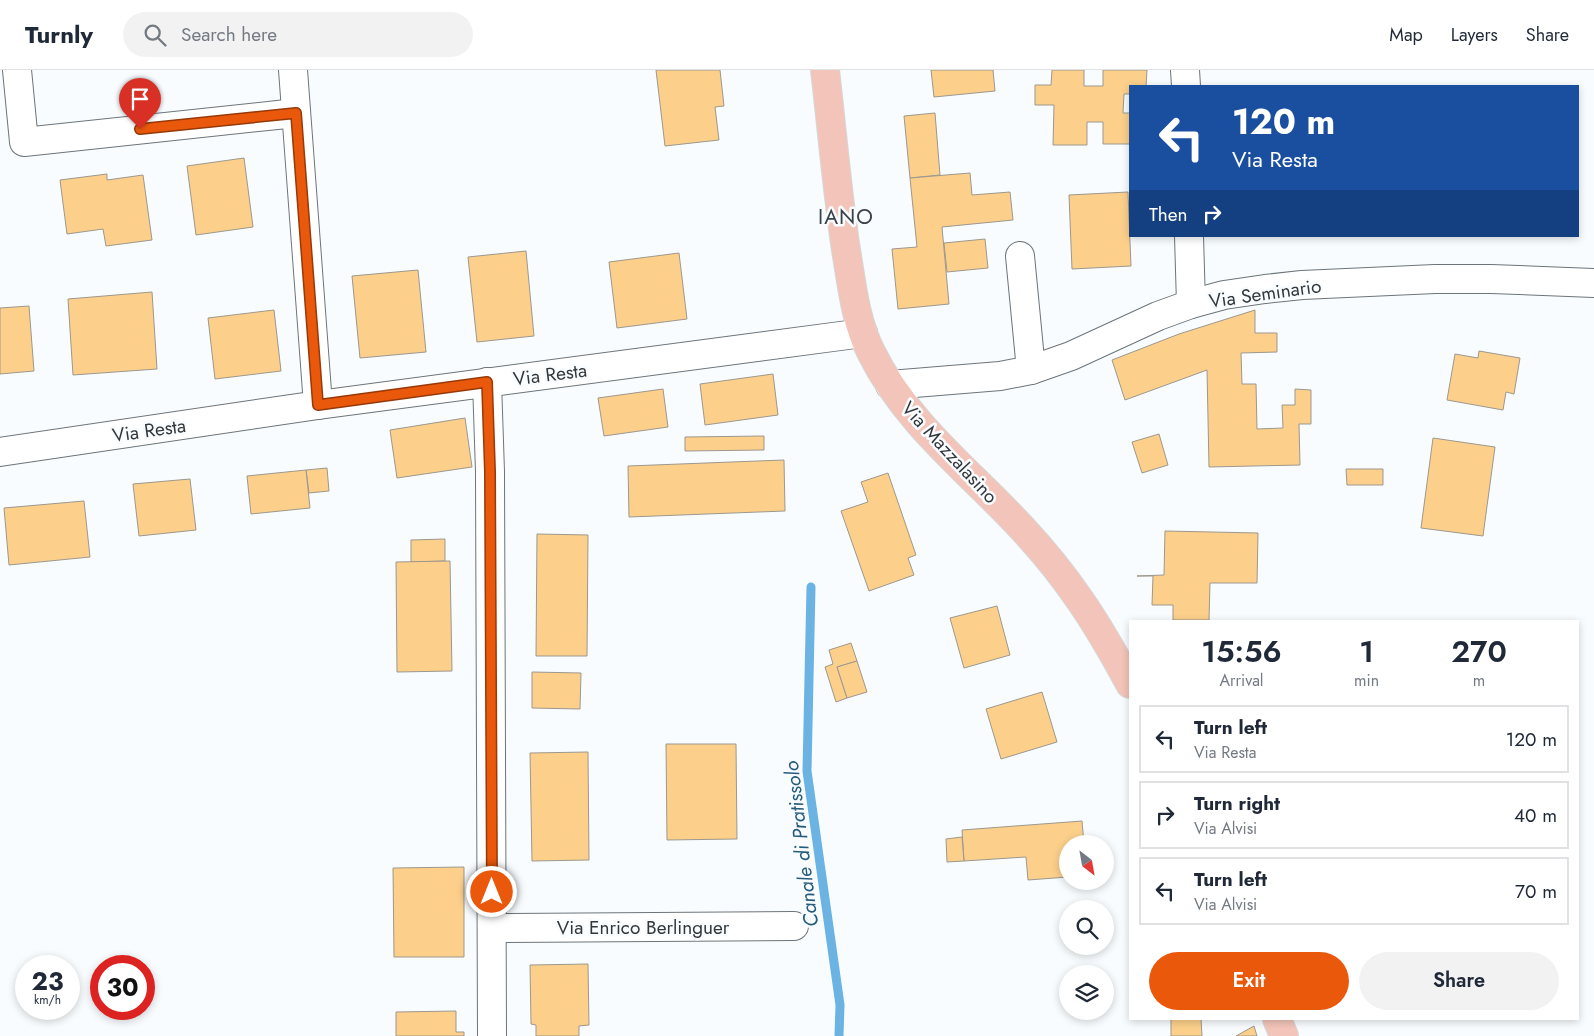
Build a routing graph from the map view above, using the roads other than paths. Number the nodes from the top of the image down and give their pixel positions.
1 (17, 70) edge
2 (293, 70) edge
3 (825, 70) edge
4 (1185, 70) edge
5 (1186, 85) edge
6 (296, 113) junction
7 (1189, 237) edge
8 (1020, 256) dead end
9 (1594, 283) edge
10 (1191, 304) junction
11 (863, 333) junction
12 (1032, 370) junction
13 (487, 382) junction
14 (890, 385) junction
15 (318, 405) junction
16 (0, 452) edge
17 (1129, 682) edge
18 (794, 926) dead end
19 (492, 928) junction
20 (1277, 1020) edge
21 (492, 1036) edge
22 (1284, 1036) edge

1 - 6 street
2 - 6 street
3 - 11 main road, Via Mazzalasino
4 - 5 street
6 - 15 street
7 - 10 street
8 - 12 street
9 - 10 street, Via Seminario
10 - 12 street, Via Seminario
11 - 13 street, Via Resta
11 - 14 main road, Via Mazzalasino
12 - 14 street, Via Seminario
13 - 15 street, Via Resta
13 - 19 street
14 - 17 main road, Via Mazzalasino
15 - 16 street, Via Resta
18 - 19 street, Via Enrico Berlinguer
19 - 21 street
20 - 22 main road

